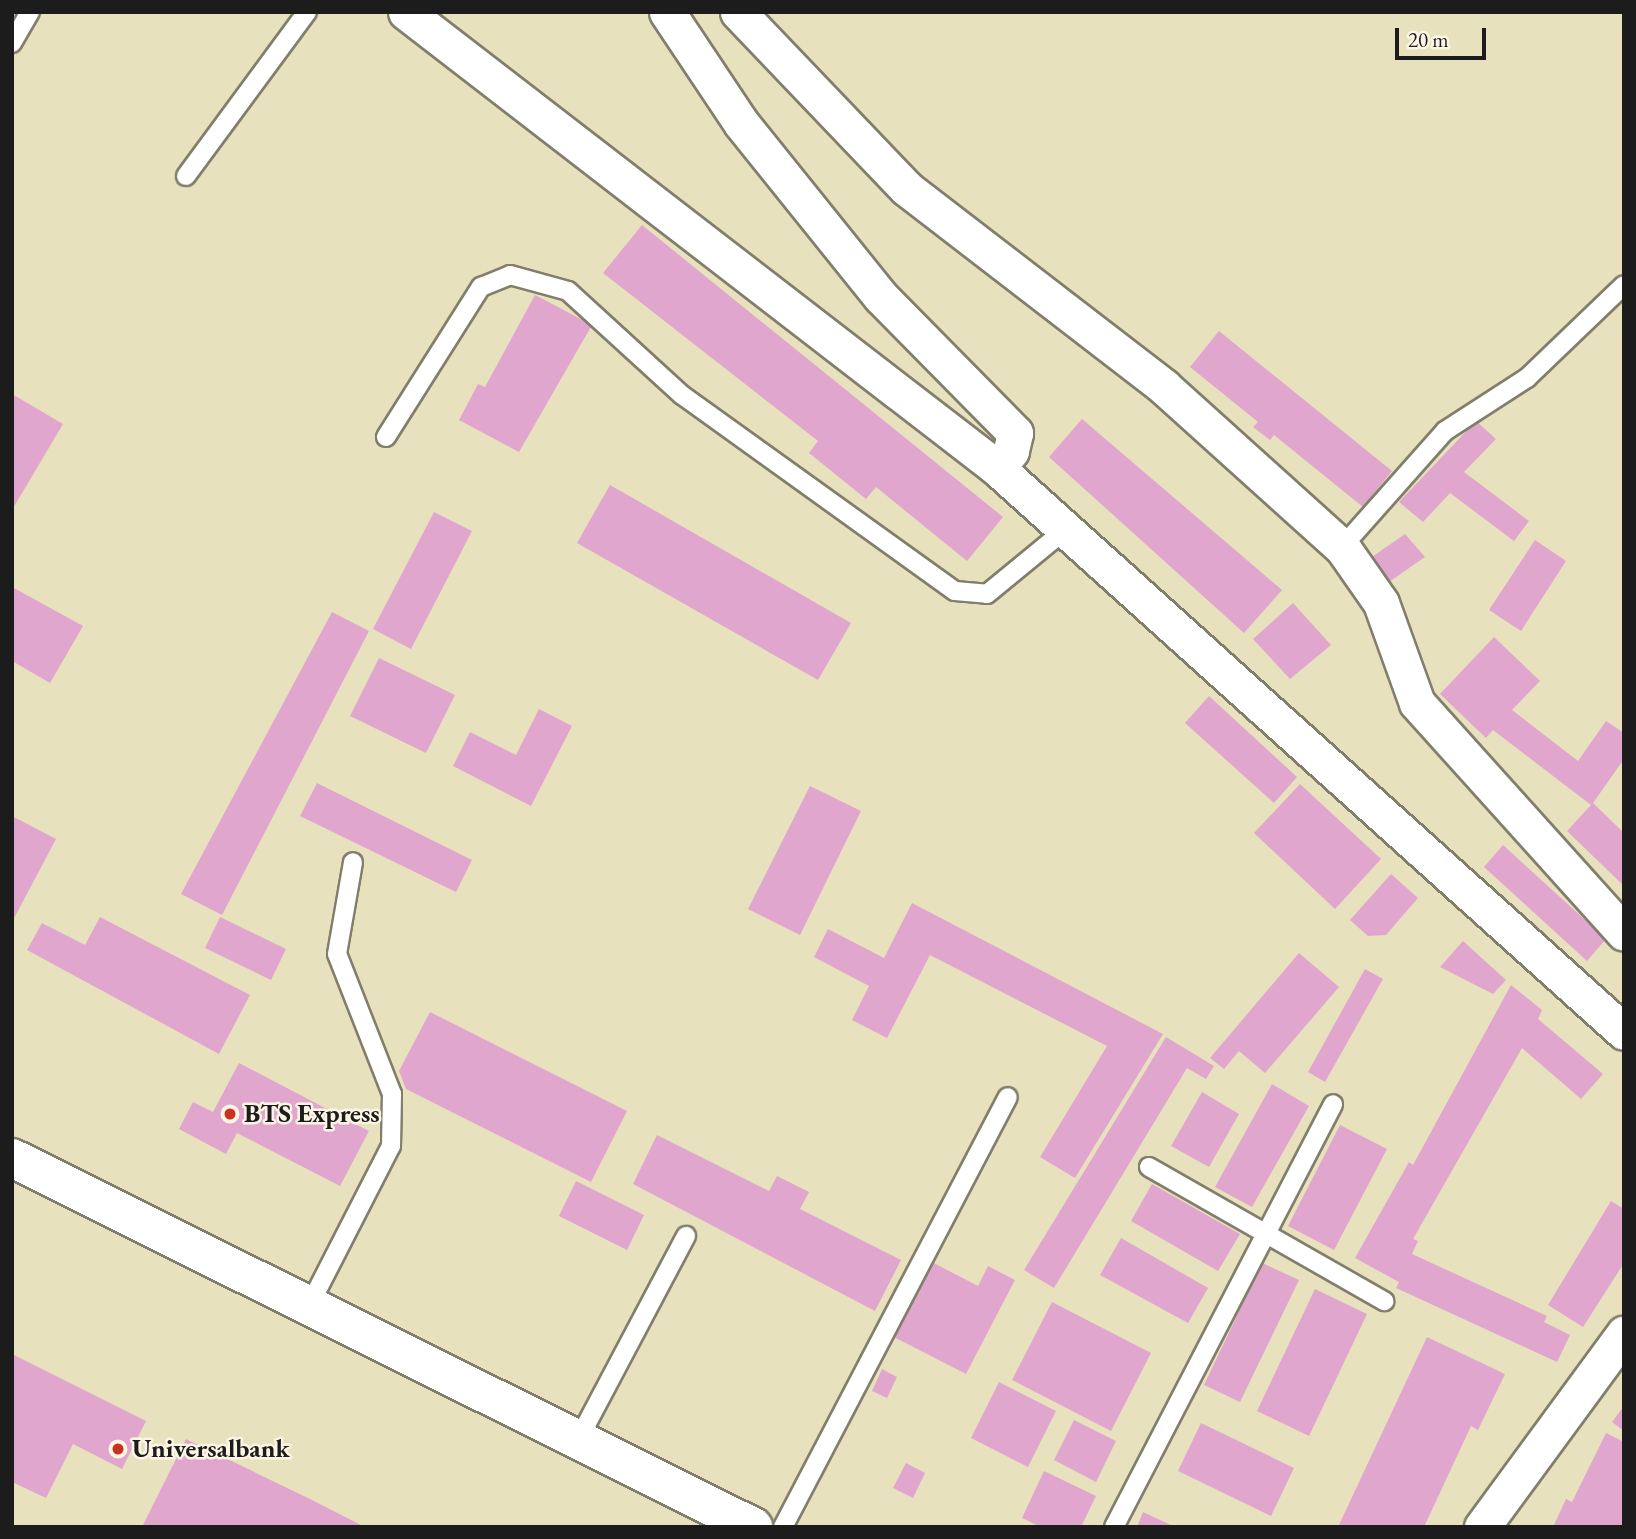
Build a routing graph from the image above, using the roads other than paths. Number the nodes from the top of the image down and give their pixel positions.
1 (30, 12) edge
2 (307, 12) edge
3 (406, 12) edge
4 (667, 12) edge
5 (738, 12) edge
6 (12, 43) edge
7 (186, 176) dead end
8 (1624, 285) edge
9 (386, 437) dead end
10 (998, 468) junction
11 (1066, 529) junction
12 (1342, 547) junction
13 (353, 862) dead end
14 (1624, 933) edge
15 (1624, 1032) edge
16 (1008, 1097) dead end
17 (1333, 1104) dead end
18 (12, 1158) edge
19 (1149, 1167) dead end
20 (1267, 1231) junction
21 (686, 1236) dead end
22 (1384, 1301) dead end
23 (308, 1308) junction
24 (1624, 1334) edge
25 (578, 1440) junction
26 (753, 1527) edge
27 (783, 1527) edge
28 (1114, 1527) edge
29 (1482, 1527) edge

1 - 6 lane
2 - 7 lane
3 - 10 street
4 - 10 street
5 - 12 street
8 - 12 lane
9 - 11 lane
10 - 11 street
11 - 15 street
12 - 14 street
13 - 23 lane
16 - 27 lane
17 - 20 lane
18 - 23 main road
19 - 20 lane
20 - 22 lane
20 - 28 lane
21 - 25 lane
23 - 25 main road
24 - 29 street
25 - 26 main road

